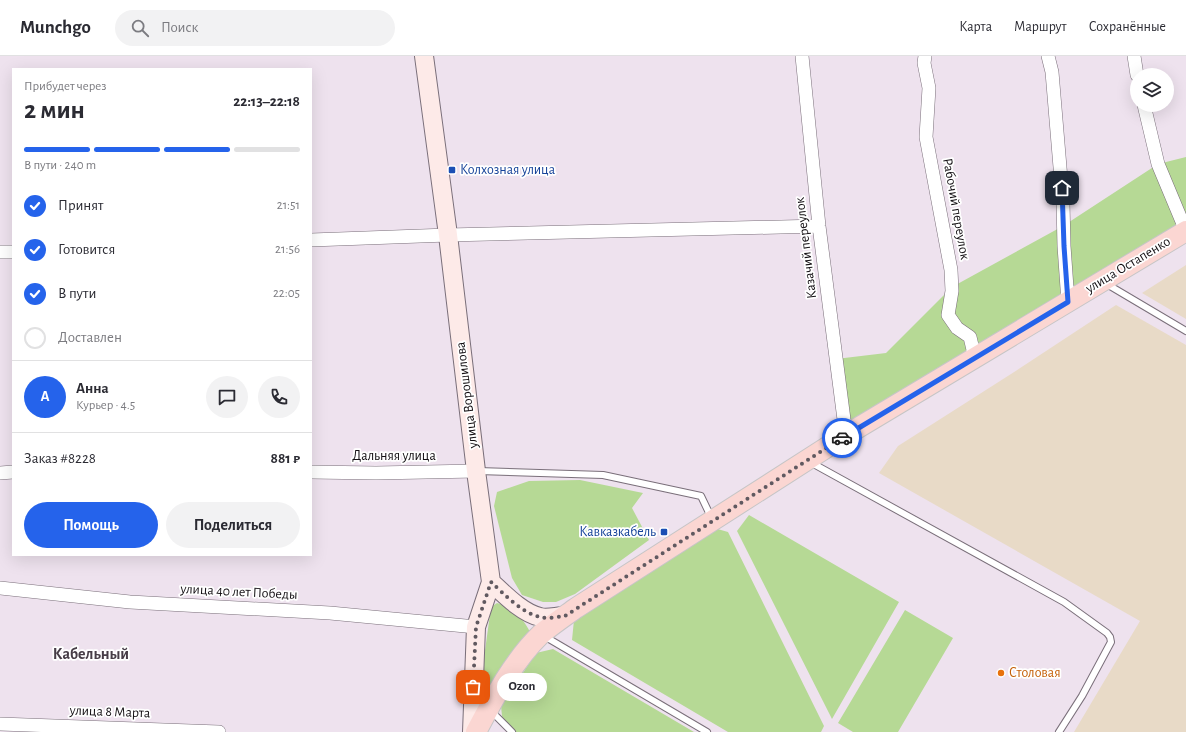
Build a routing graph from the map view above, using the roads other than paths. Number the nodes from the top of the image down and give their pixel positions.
1 (424, 56) edge
2 (802, 56) edge
3 (925, 56) edge
4 (1048, 56) edge
5 (1134, 56) edge
6 (1136, 68) edge
7 (1146, 112) edge
8 (819, 226) junction
9 (1186, 231) edge
10 (448, 235) junction
11 (312, 240) edge
12 (0, 252) edge
13 (12, 252) edge
14 (1102, 281) junction
15 (1068, 302) junction
16 (1186, 330) edge
17 (975, 358) junction
18 (846, 435) junction
19 (806, 460) junction
20 (476, 471) junction
21 (12, 472) edge
22 (312, 472) edge
23 (0, 473) edge
24 (712, 520) junction
25 (491, 582) junction
26 (0, 588) edge
27 (565, 616) junction
28 (476, 627) junction
29 (541, 634) junction
30 (489, 708) junction
31 (0, 724) edge
32 (218, 732) edge
33 (472, 732) edge
34 (476, 732) edge
35 (512, 732) edge
36 (706, 732) edge
37 (1059, 732) edge

1 - 10 main road, улица Ворошилова
2 - 8 street, Казачий переулок
3 - 17 street, Рабочий переулок
4 - 15 street
5 - 6 street
7 - 9 street
8 - 10 street
8 - 18 street, Казачий переулок
9 - 14 main road, улица Остапенко
10 - 11 street
10 - 20 main road, улица Ворошилова
12 - 13 street
14 - 15 main road, улица Остапенко
14 - 16 lane
15 - 17 main road, улица Остапенко
17 - 18 main road, улица Остапенко
18 - 19 main road, улица Остапенко
19 - 24 main road, улица Остапенко
19 - 37 lane
20 - 22 street, Дальняя улица
20 - 24 lane
20 - 25 main road, улица Ворошилова
21 - 23 street
24 - 27 main road, улица Остапенко
25 - 27 main road
25 - 28 main road, улица Ворошилова
26 - 28 street, улица 40 лет Победы
27 - 29 main road, улица Остапенко
28 - 33 main road, улица Ворошилова
29 - 30 main road, улица Остапенко
29 - 36 lane
30 - 34 main road, улица Остапенко
30 - 35 lane
31 - 32 street, улица 8 Марта

